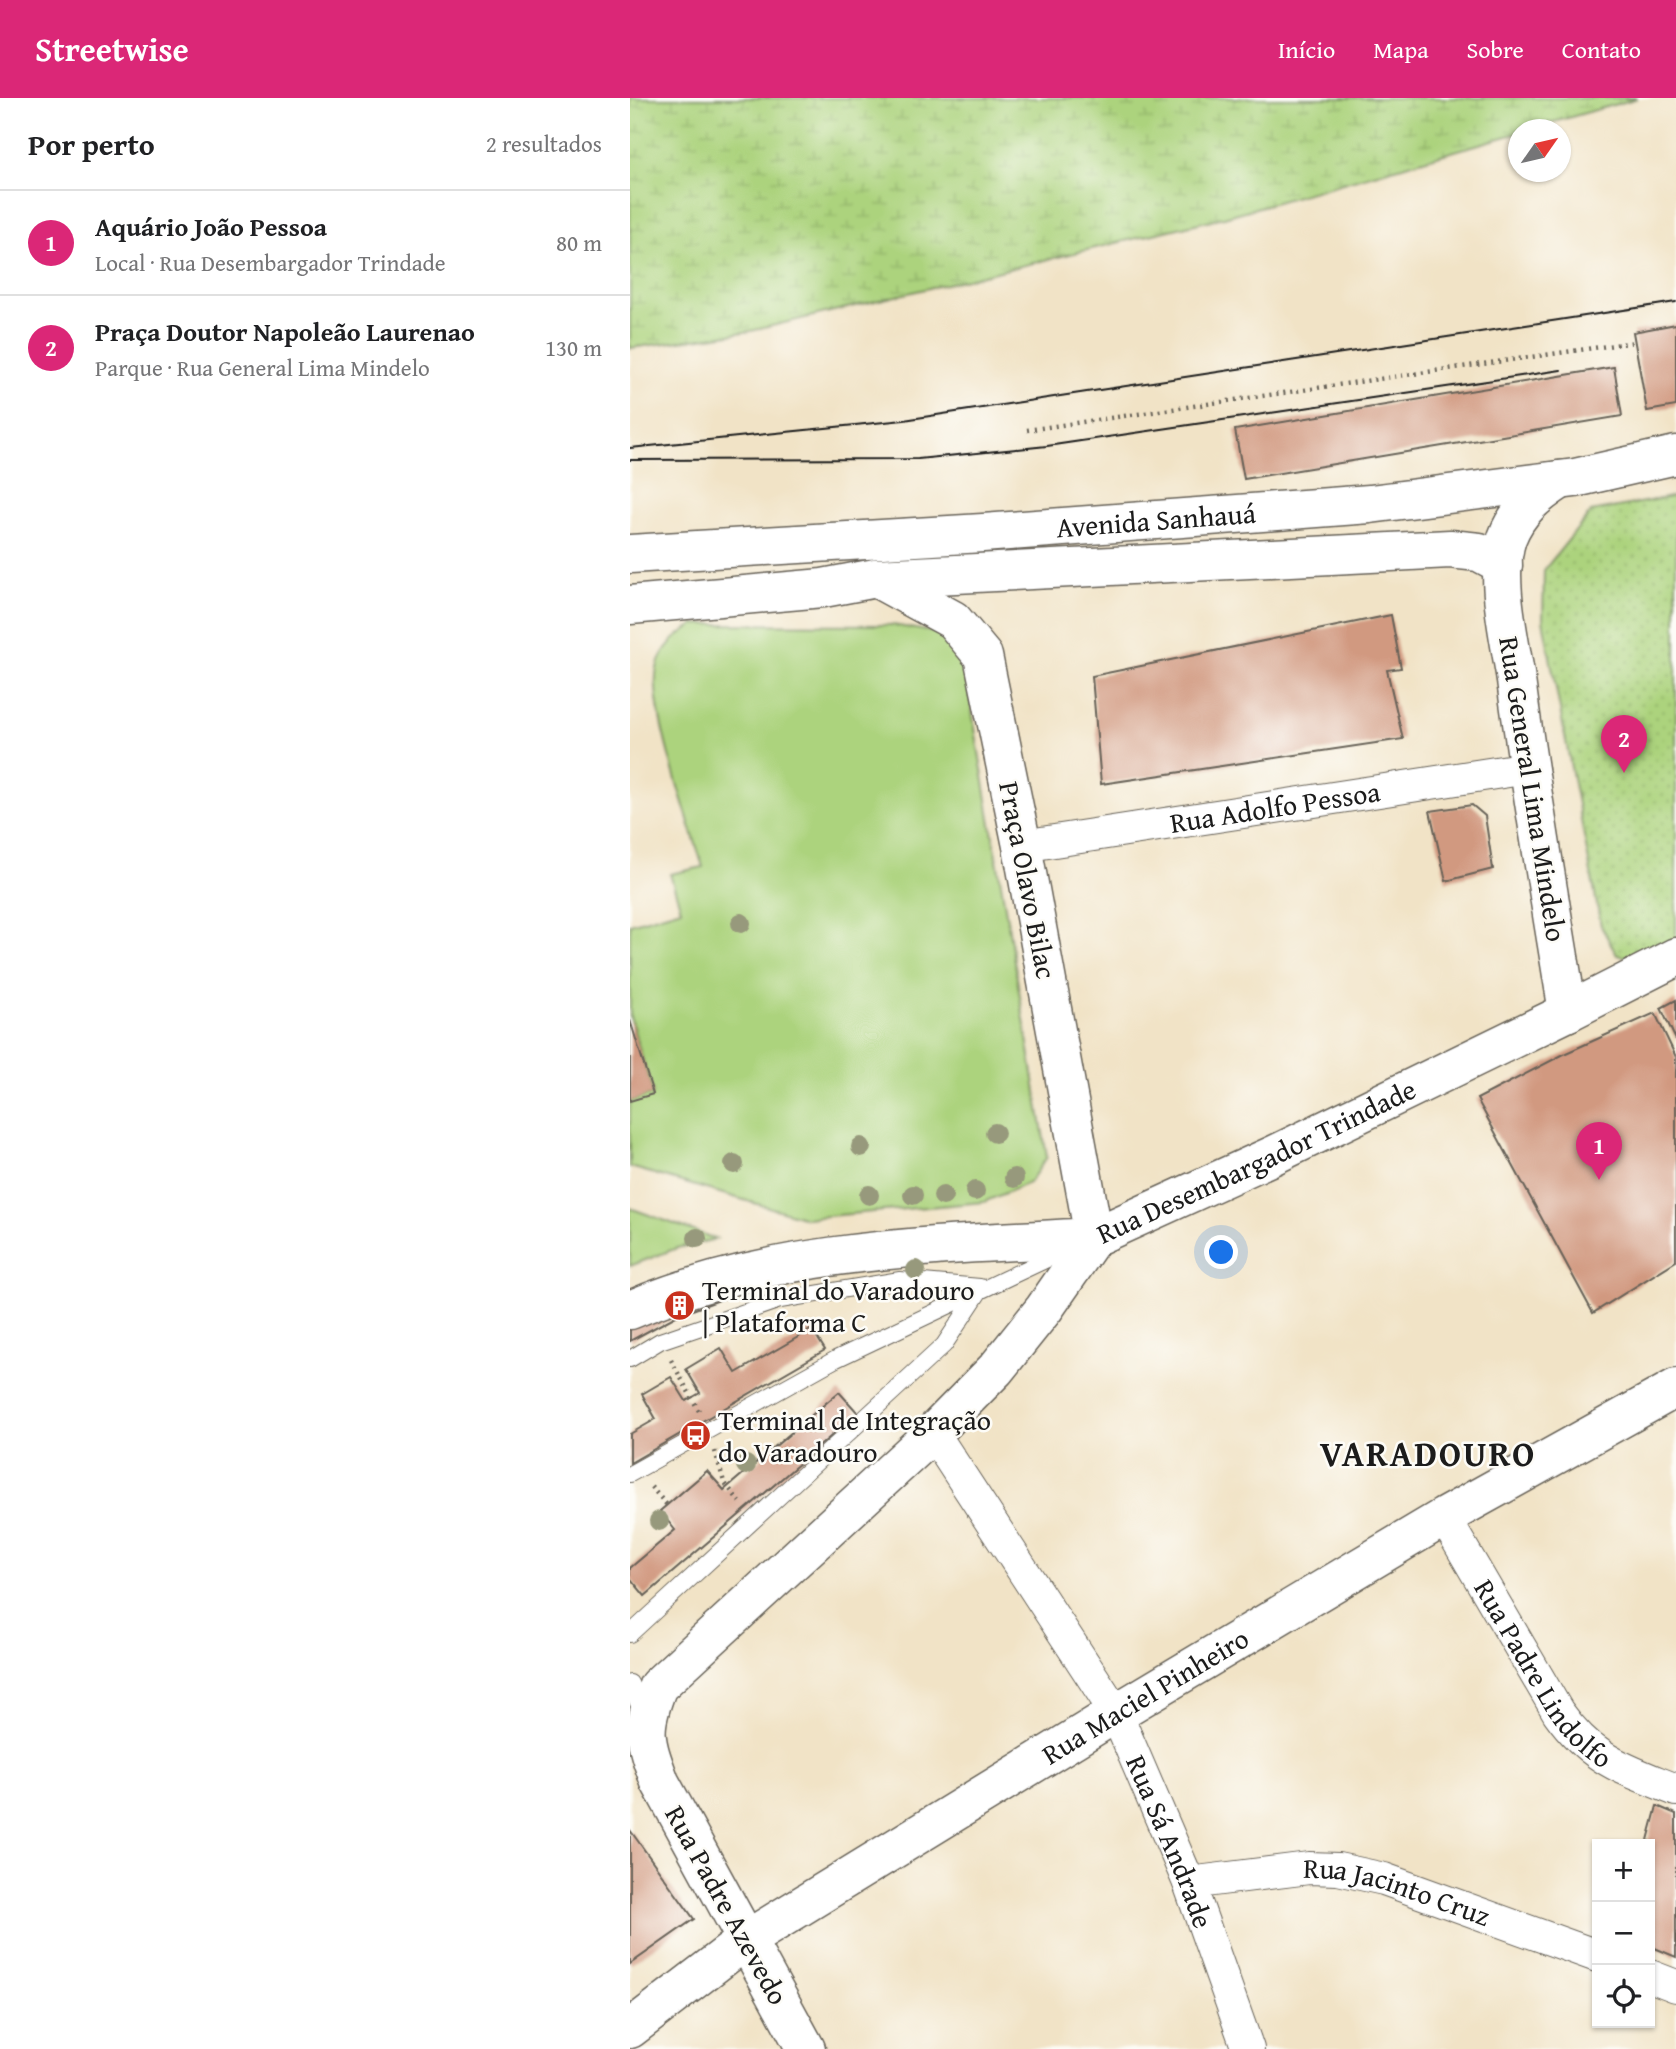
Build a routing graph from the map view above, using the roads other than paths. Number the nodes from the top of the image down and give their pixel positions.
1 (1676, 455) edge
2 (1560, 480) junction
3 (630, 554) edge
4 (1503, 565) junction
5 (876, 578) junction
6 (630, 605) edge
7 (1528, 768) junction
8 (1022, 846) junction
9 (1676, 957) edge
10 (1568, 1012) junction
11 (1094, 1237) junction
12 (982, 1287) junction
13 (630, 1310) edge
14 (630, 1359) edge
15 (1676, 1388) edge
16 (933, 1433) junction
17 (630, 1474) edge
18 (1444, 1517) junction
19 (630, 1634) edge
20 (630, 1683) edge
21 (1116, 1713) junction
22 (645, 1719) junction
23 (1676, 1790) edge
24 (1189, 1883) junction
25 (746, 1940) junction
26 (1592, 1954) edge
27 (1655, 1978) edge
28 (1676, 1986) edge
29 (630, 2029) edge
30 (806, 2049) edge
31 (1248, 2049) edge

1 - 2 main road, Avenida Sanhauá
2 - 3 main road, Avenida Sanhauá
2 - 4 main road, Rua General Lima Mindelo
4 - 5 main road, Avenida Sanhauá
4 - 7 main road, Rua General Lima Mindelo
5 - 6 main road, Avenida Sanhauá
5 - 8 main road, Praça Olavo Bilac
7 - 8 street, Rua Adolfo Pessoa
7 - 10 main road, Rua General Lima Mindelo
8 - 11 main road, Praça Olavo Bilac
9 - 10 main road, Rua Desembargador Trindade
10 - 11 main road, Rua Desembargador Trindade
11 - 12 lane
11 - 13 main road
11 - 16 main road, Rua Desembargador Trindade
12 - 14 lane
12 - 17 lane
12 - 19 lane
15 - 18 main road, Rua Maciel Pinheiro
16 - 21 street, Rua Sá Andrade
16 - 22 main road, Rua Desembargador Trindade
18 - 21 main road, Rua Maciel Pinheiro
18 - 23 street, Rua Padre Lindolfo
20 - 22 lane
21 - 24 street, Rua Sá Andrade
21 - 25 main road, Rua Maciel Pinheiro
22 - 25 main road, Rua Padre Azevedo
24 - 26 street, Rua Jacinto Cruz
24 - 31 street, Rua Sá Andrade
25 - 29 main road, Rua Maciel Pinheiro
25 - 30 main road, Rua Padre Azevedo
27 - 28 street

